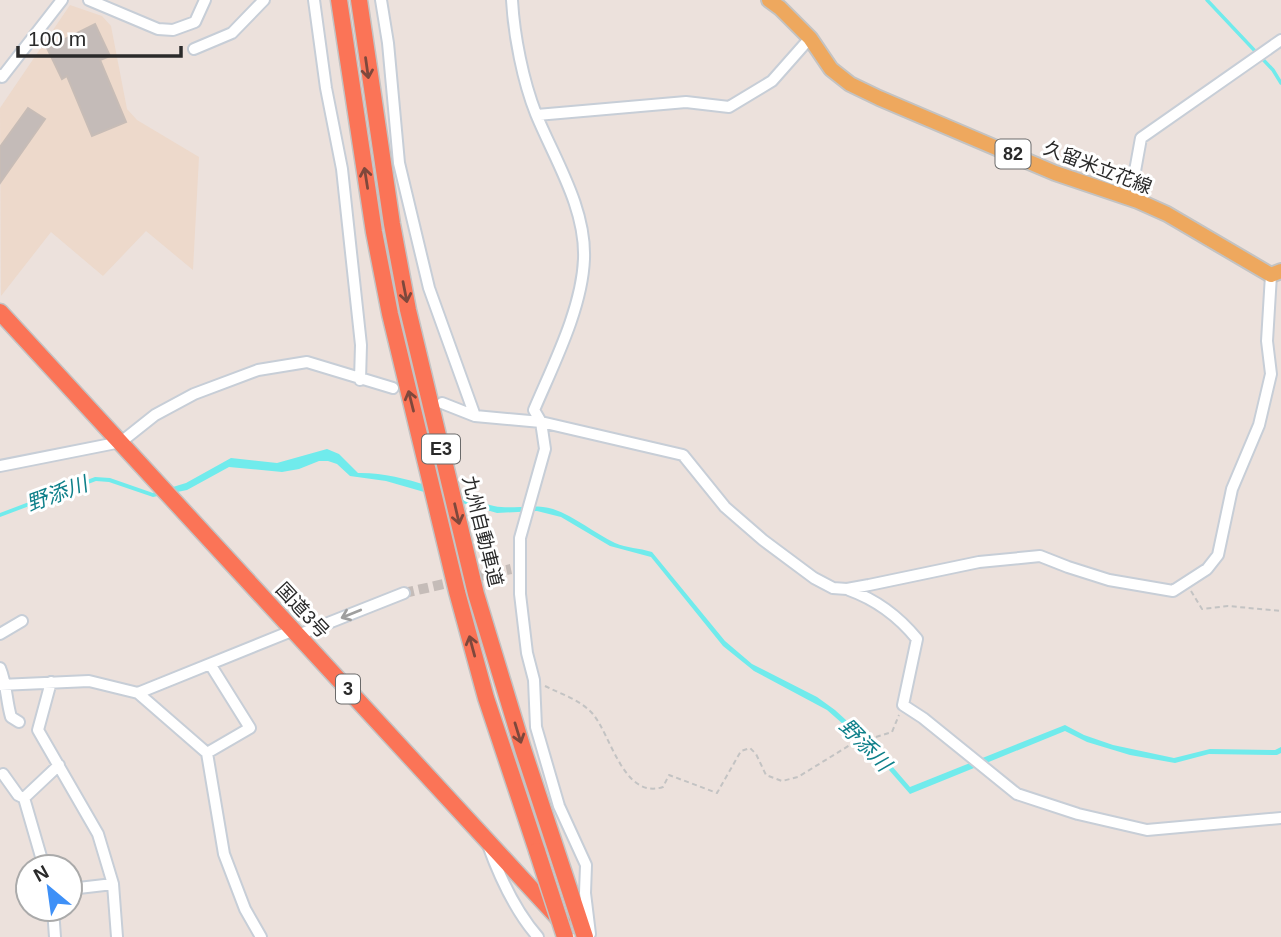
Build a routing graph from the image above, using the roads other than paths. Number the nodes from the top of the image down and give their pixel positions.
1 (62, 0) edge
2 (89, 0) edge
3 (205, 0) edge
4 (264, 0) edge
5 (314, 0) edge
6 (340, 0) edge
7 (359, 0) edge
8 (381, 0) edge
9 (512, 0) edge
10 (769, 0) edge
11 (810, 38) junction
12 (1281, 40) edge
13 (194, 49) dead end
14 (1, 77) edge
15 (537, 115) junction
16 (1138, 201) junction
17 (1276, 273) edge
18 (0, 312) edge
19 (359, 380) junction
20 (393, 388) dead end
21 (442, 403) dead end
22 (475, 416) junction
23 (541, 422) junction
24 (121, 442) junction
25 (0, 466) edge
26 (847, 589) junction
27 (404, 593) tunnel mouth
28 (22, 621) dead end
29 (296, 633) junction
30 (0, 634) edge
31 (210, 664) junction
32 (0, 668) edge
33 (51, 682) junction
34 (3, 685) edge
35 (138, 692) junction
36 (19, 722) dead end
37 (208, 753) junction
38 (59, 765) junction
39 (3, 774) dead end
40 (24, 798) junction
41 (1281, 818) edge
42 (487, 843) junction
43 (40, 853) edge
44 (113, 884) junction
45 (84, 888) edge
46 (534, 935) edge
47 (117, 937) edge
48 (261, 937) edge
49 (565, 937) edge
50 (575, 937) edge
51 (584, 937) edge
52 (590, 937) edge

1 - 14 street
2 - 3 street
4 - 13 street
5 - 19 street
49 -> 6 highway, 九州自動車道 / E3, bridge
7 -> 51 highway, 九州自動車道 / E3
8 - 22 street
9 - 15 street
10 - 11 main road, 久留米立花線 / 82
11 - 15 street
11 - 16 main road, 久留米立花線 / 82
12 - 16 street
15 - 23 street
16 - 17 main road, 久留米立花線 / 82
17 - 26 street
18 - 24 highway, 国道3号 / 3
19 - 20 street
19 - 24 street
21 - 22 street
22 - 23 street
23 - 26 street
23 - 52 street
24 - 25 street
24 - 29 highway, 国道3号 / 3
26 - 41 street
27 -> 29 street
28 - 30 street
29 - 31 street
29 - 42 highway, 国道3号 / 3
31 - 35 street
31 - 37 street
32 - 34 street
33 - 34 street
33 - 35 street
33 - 38 street
34 - 36 street
35 - 37 street
37 - 48 street
38 - 40 street
38 - 44 street
39 - 40 street
40 - 43 street
42 - 46 street
42 - 50 highway, 国道3号 / 3
44 - 45 street
44 - 47 street

